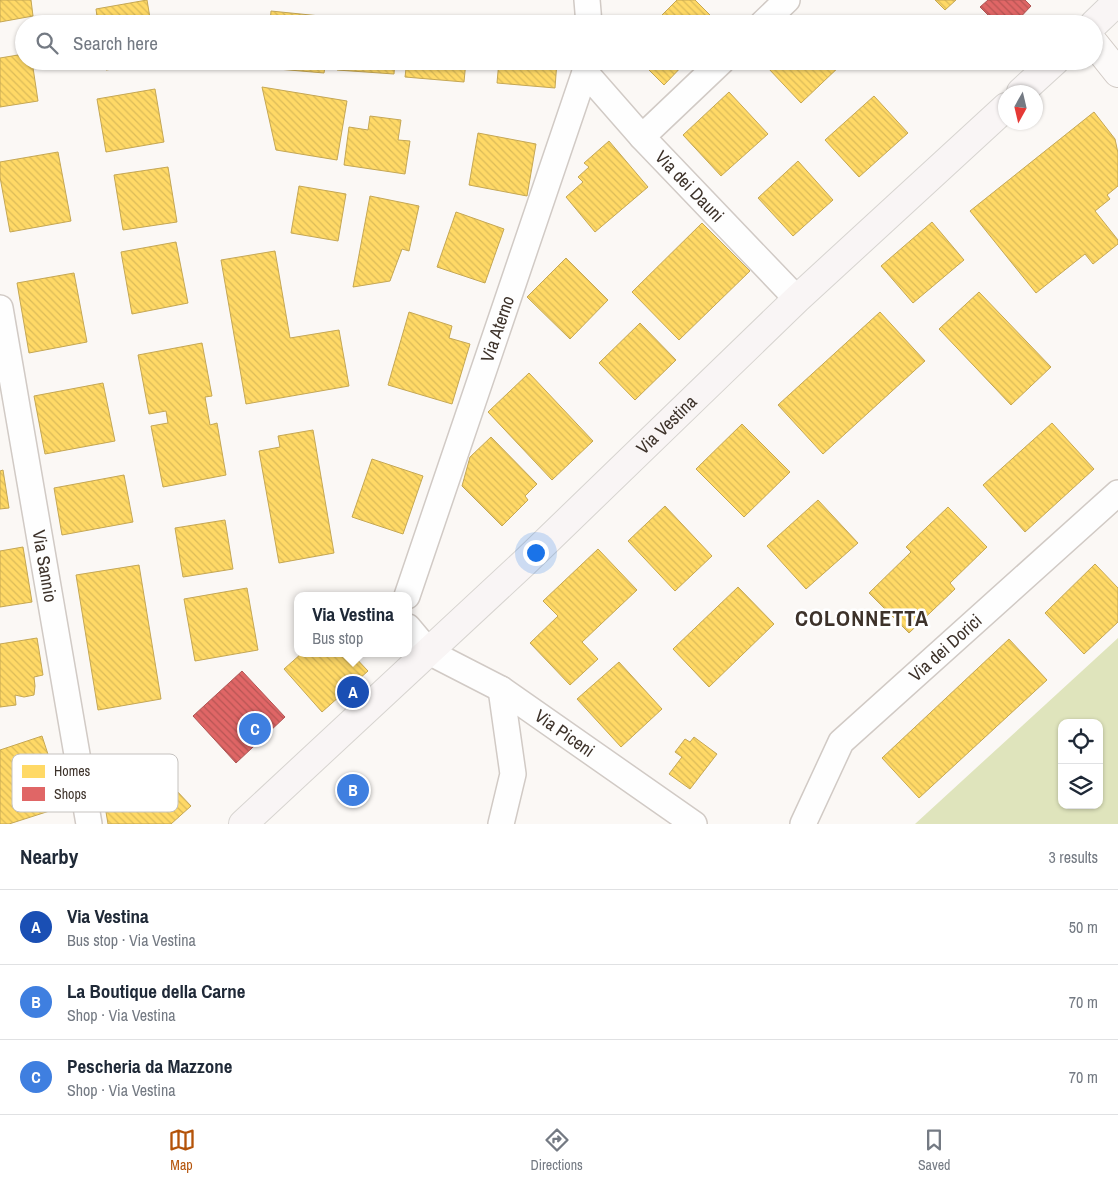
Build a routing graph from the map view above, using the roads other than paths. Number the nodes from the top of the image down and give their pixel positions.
1 (587, 0) edge
2 (787, 0) edge
3 (1118, 1) edge
4 (588, 15) edge
5 (771, 15) edge
6 (1103, 15) edge
7 (1103, 54) edge
8 (585, 70) edge
9 (589, 70) edge
10 (713, 70) edge
11 (1044, 70) edge
12 (1118, 73) edge
13 (1028, 85) edge
14 (998, 115) edge
15 (642, 137) junction
16 (797, 300) junction
17 (0, 308) edge
18 (1118, 493) edge
19 (408, 592) edge
20 (412, 632) edge
21 (429, 652) junction
22 (501, 689) junction
23 (76, 754) edge
24 (243, 824) edge
25 (500, 824) edge
26 (694, 824) edge
27 (802, 824) edge

1 - 4 street
2 - 5 street
3 - 6 main road
7 - 12 main road
8 - 19 street, Via Aterno
9 - 15 street, Via dei Dauni
10 - 15 street
11 - 13 main road
14 - 16 main road, Via Vestina
15 - 16 street, Via dei Dauni
16 - 21 main road, Via Vestina
17 - 23 street, Via Sannio
18 - 27 street, Via dei Dorici
20 - 21 street
21 - 22 street, Via Piceni
21 - 24 main road, Via Vestina
22 - 25 street
22 - 26 street, Via Piceni

